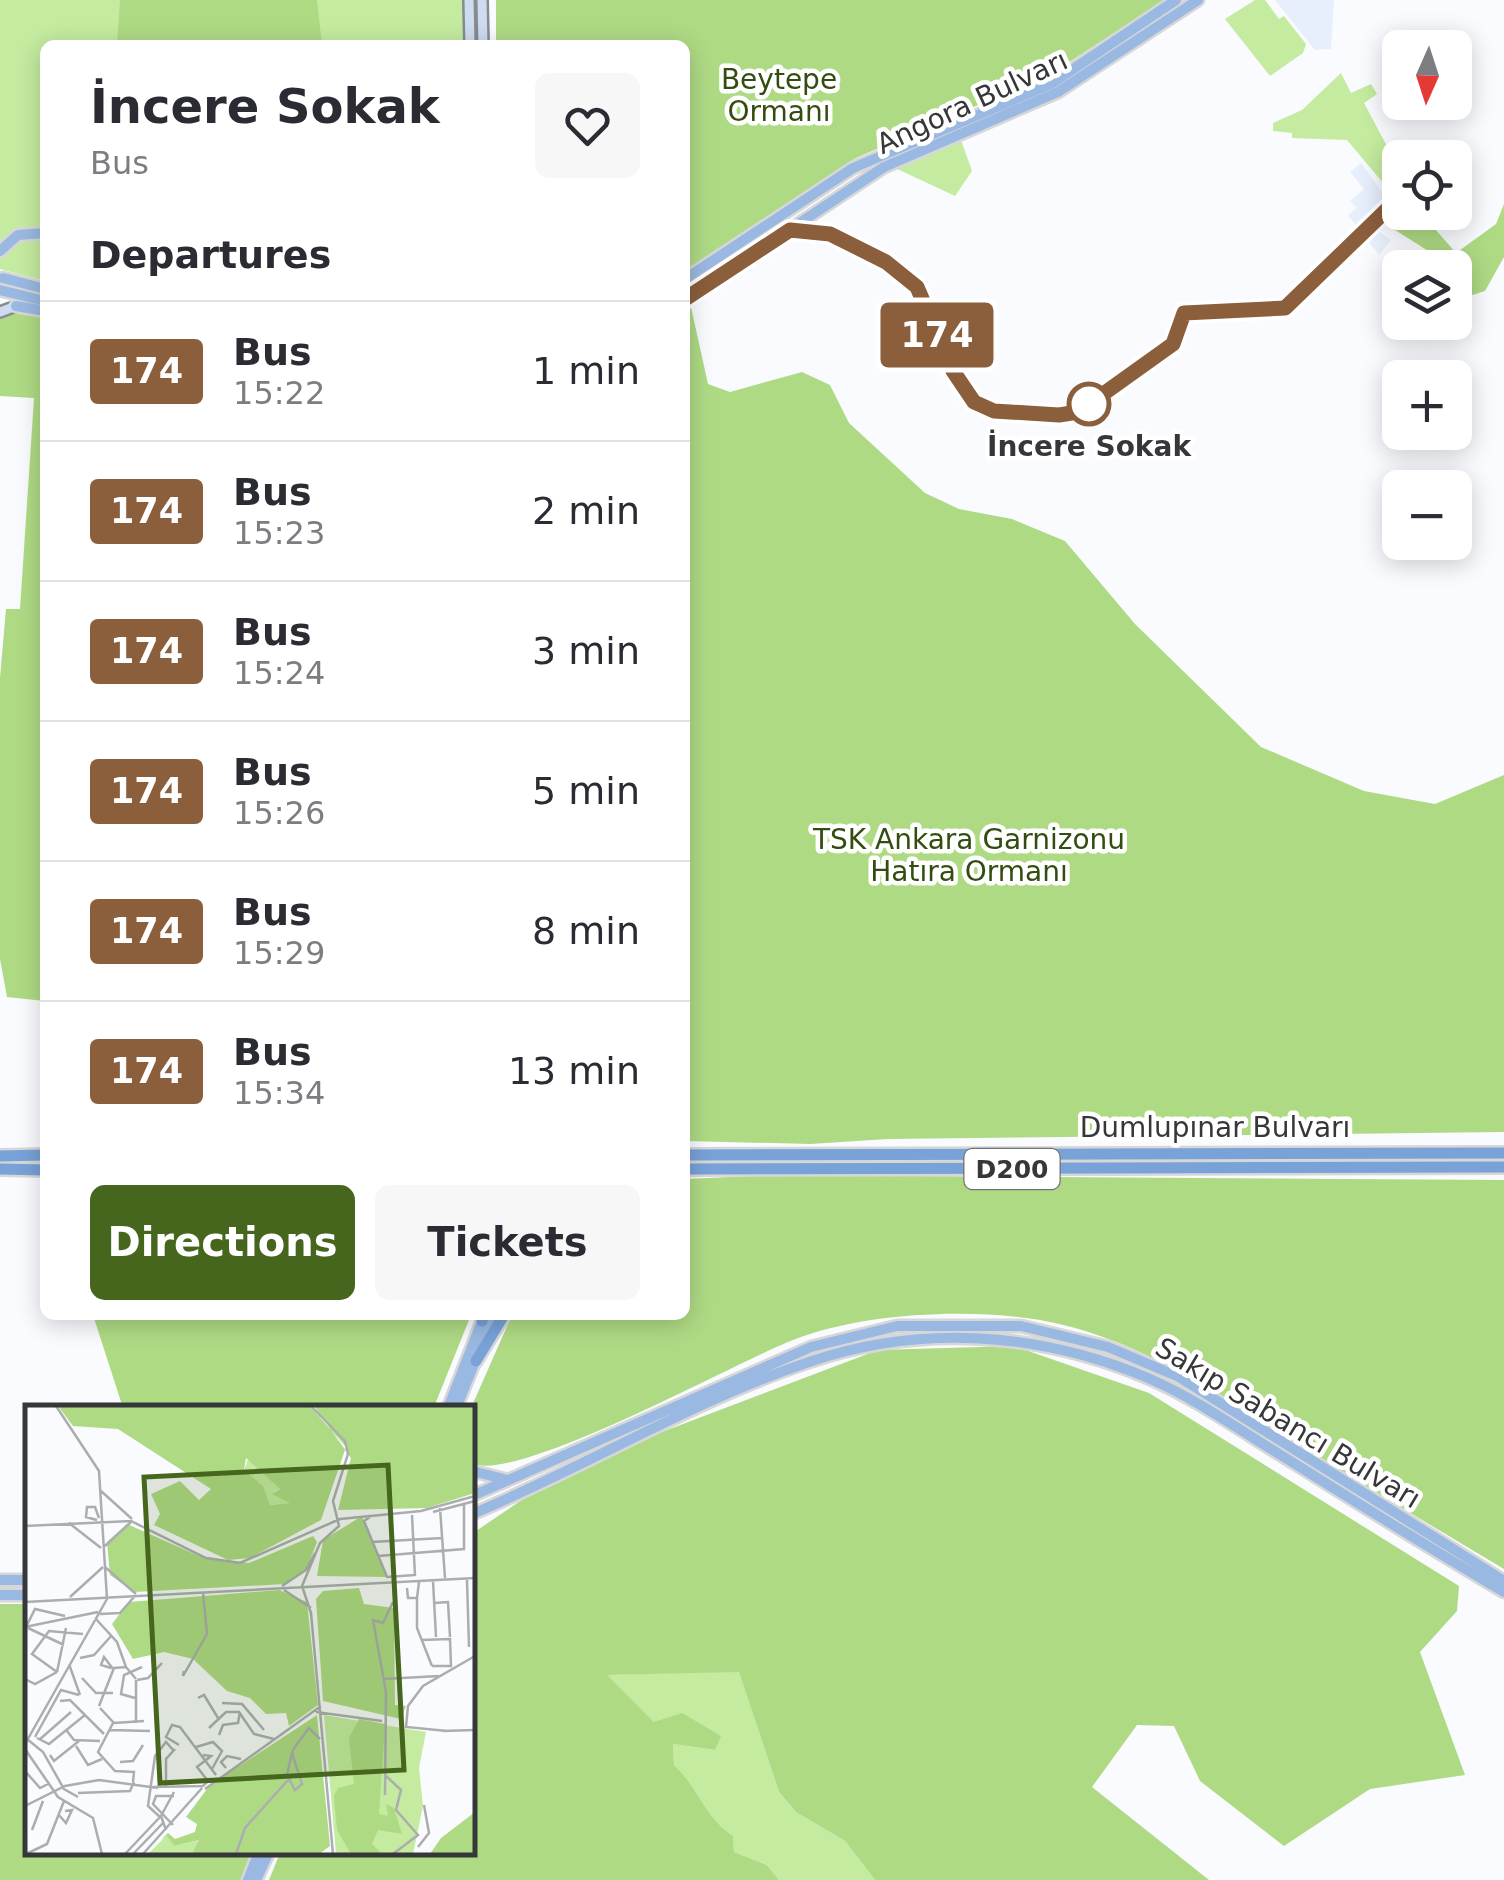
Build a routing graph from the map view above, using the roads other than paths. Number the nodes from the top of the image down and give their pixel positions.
1 (469, 0) edge
2 (482, 0) edge
3 (1176, 0) edge
4 (1198, 0) edge
5 (470, 40) edge
6 (483, 40) edge
7 (806, 196) junction
8 (791, 207) junction
9 (816, 213) junction
10 (802, 223) junction
11 (40, 234) edge
12 (0, 251) edge
13 (690, 276) edge
14 (2, 284) edge
15 (40, 288) edge
16 (690, 296) edge
17 (40, 300) edge
18 (16, 306) joint
19 (40, 310) edge
20 (0, 312) edge
21 (690, 1147) edge
22 (0, 1148) edge
23 (40, 1152) edge
24 (40, 1152) edge
25 (1504, 1153) edge
26 (690, 1154) edge
27 (728, 1154) junction
28 (0, 1156) edge
29 (1504, 1167) edge
30 (0, 1170) edge
31 (40, 1170) edge
32 (690, 1170) edge
33 (485, 1320) edge
34 (485, 1320) edge
35 (501, 1320) edge
36 (476, 1361) junction
37 (449, 1405) edge
38 (459, 1405) edge
39 (475, 1472) edge
40 (514, 1477) junction
41 (475, 1495) edge
42 (476, 1514) edge
43 (1504, 1581) edge
44 (1504, 1592) edge
45 (258, 1855) edge
46 (268, 1855) edge
47 (248, 1880) edge
48 (256, 1880) edge

1 - 5 main road
2 - 6 main road
3 - 7 main road, Angora Bulvarı
4 - 9 main road, Angora Bulvarı
7 - 8 main road, Angora Bulvarı
7 - 9 main road
8 - 10 main road
8 - 13 main road, Angora Bulvarı
9 - 10 main road, Angora Bulvarı
10 - 16 main road, Angora Bulvarı
11 - 12 main road
14 - 15 main road
14 - 17 main road
18 - 19 main road
18 - 20 main road
21 - 27 highway
22 - 23 highway
24 - 28 highway
25 - 27 highway, Dumlupınar Bulvarı / D200
26 - 27 highway, Dumlupınar Bulvarı / D200
29 - 32 highway, Dumlupınar Bulvarı / D200
30 - 31 highway
33 - 36 main road
34 - 37 main road
35 - 36 highway
36 - 38 main road
39 - 40 main road
40 - 41 main road, Sakıp Sabancı Bulvarı
40 - 43 main road, Sakıp Sabancı Bulvarı
42 - 44 main road, Sakıp Sabancı Bulvarı
45 - 47 main road
46 - 48 main road

